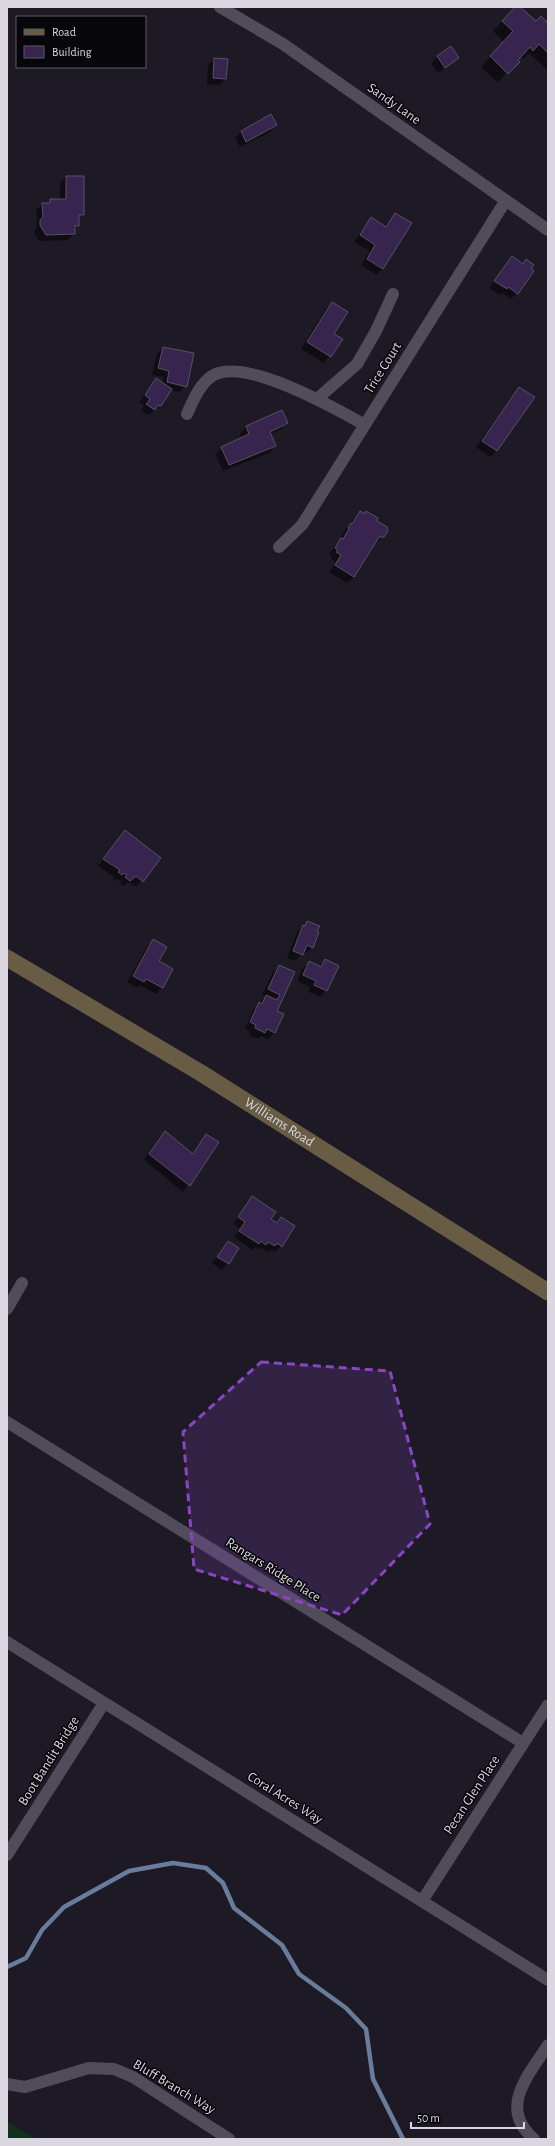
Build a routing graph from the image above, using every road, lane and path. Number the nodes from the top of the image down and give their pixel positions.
1 (220, 7) edge
2 (506, 200) junction
3 (548, 230) edge
4 (393, 294) dead end
5 (317, 399) junction
6 (187, 414) dead end
7 (365, 425) junction
8 (279, 547) dead end
9 (7, 958) edge
10 (22, 1283) dead end
11 (548, 1292) edge
12 (7, 1309) edge
13 (7, 1422) edge
14 (7, 1642) edge
15 (104, 1702) junction
16 (548, 1704) edge
17 (523, 1744) junction
18 (7, 1855) edge
19 (422, 1901) junction
20 (548, 1980) edge
21 (548, 2045) edge
22 (7, 2084) edge
23 (229, 2139) edge
24 (534, 2139) edge

1 - 2 street, Sandy Lane
2 - 3 street, Sandy Lane
2 - 7 street, Trice Court
4 - 5 street
5 - 6 street
5 - 7 street
7 - 8 street, Trice Court
9 - 11 street, Williams Road
10 - 12 street
13 - 17 street, Rangars Ridge Place
14 - 15 street, Coral Acres Way
15 - 18 street, Boot Bandit Bridge
15 - 19 street, Coral Acres Way
16 - 17 street, Pecan Glen Place
17 - 19 street, Pecan Glen Place
19 - 20 street, Coral Acres Way
21 - 24 street
22 - 23 street, Bluff Branch Way

